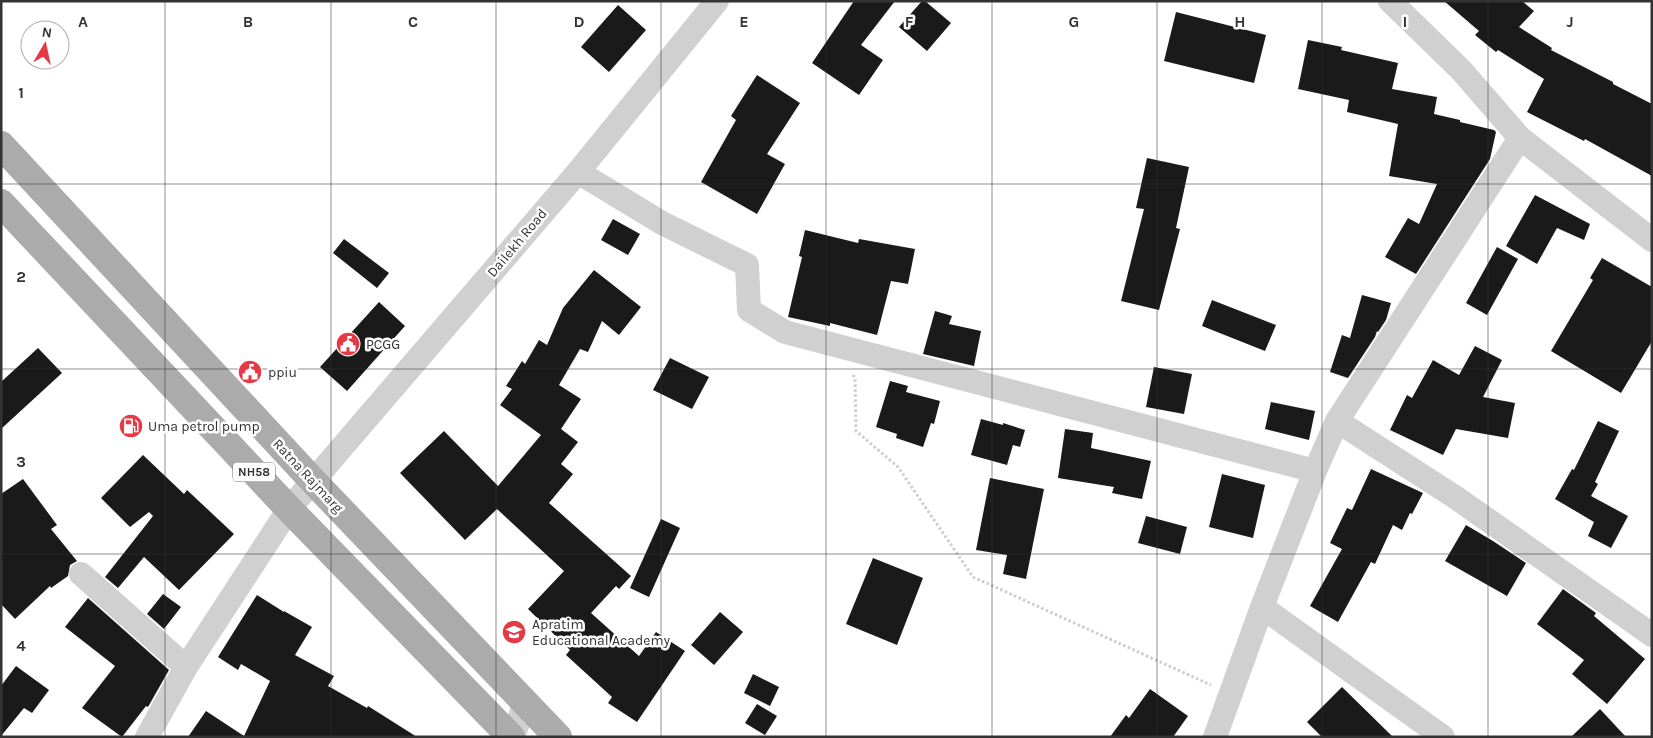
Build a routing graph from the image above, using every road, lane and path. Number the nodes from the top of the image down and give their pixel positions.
1 (717, 1) edge
2 (1390, 1) edge
3 (1520, 138) junction
4 (1, 145) edge
5 (578, 172) junction
6 (1, 203) edge
7 (1652, 240) edge
8 (828, 342) junction
9 (1337, 421) junction
10 (1315, 471) junction
11 (314, 482) junction
12 (290, 509) junction
13 (81, 574) dead end
14 (1262, 608) junction
15 (1652, 635) edge
16 (186, 667) junction
17 (1232, 694) junction
18 (525, 703) junction
19 (147, 737) edge
20 (512, 737) edge
21 (558, 737) edge
22 (1215, 737) edge
23 (1443, 737) edge

1 - 5 street, Dailekh Road
2 - 3 street
3 - 7 street
3 - 9 street
4 - 11 main road, Ratna Rajmarg / NH58
5 - 8 street
5 - 11 street, Dailekh Road
6 - 12 main road, NH58
8 - 10 street
8 - 17 path
9 - 10 street
9 - 15 street
10 - 14 street
11 - 12 street, Dailekh Road
11 - 18 main road, Ratna Rajmarg / NH58
12 - 16 street, Dailekh Road
12 - 20 main road, NH58
13 - 16 street
14 - 17 street
14 - 23 street
16 - 19 street, Dailekh Road
17 - 22 street
18 - 20 street
18 - 21 main road, Ratna Rajmarg / NH58

